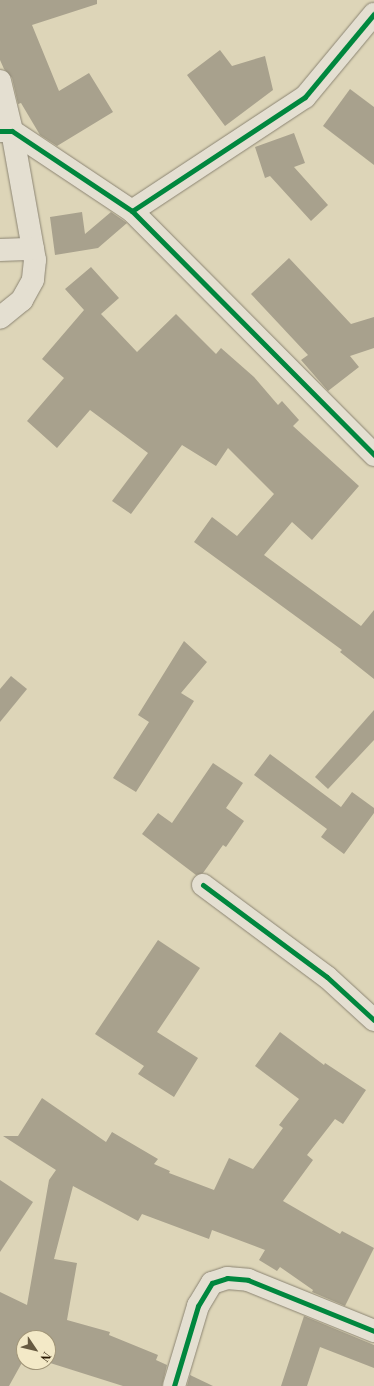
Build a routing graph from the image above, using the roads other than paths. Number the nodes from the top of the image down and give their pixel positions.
1 (374, 14) edge
2 (0, 81) edge
3 (6, 131) edge
4 (132, 211) junction
5 (33, 249) junction
6 (0, 250) edge
7 (0, 318) edge
8 (374, 455) edge
9 (203, 885) dead end
10 (374, 1020) edge
11 (374, 1331) edge
12 (174, 1386) edge

1 - 4 street
2 - 3 street
3 - 4 street
3 - 5 street
4 - 8 street
5 - 6 street
5 - 7 street
9 - 10 street
11 - 12 street

